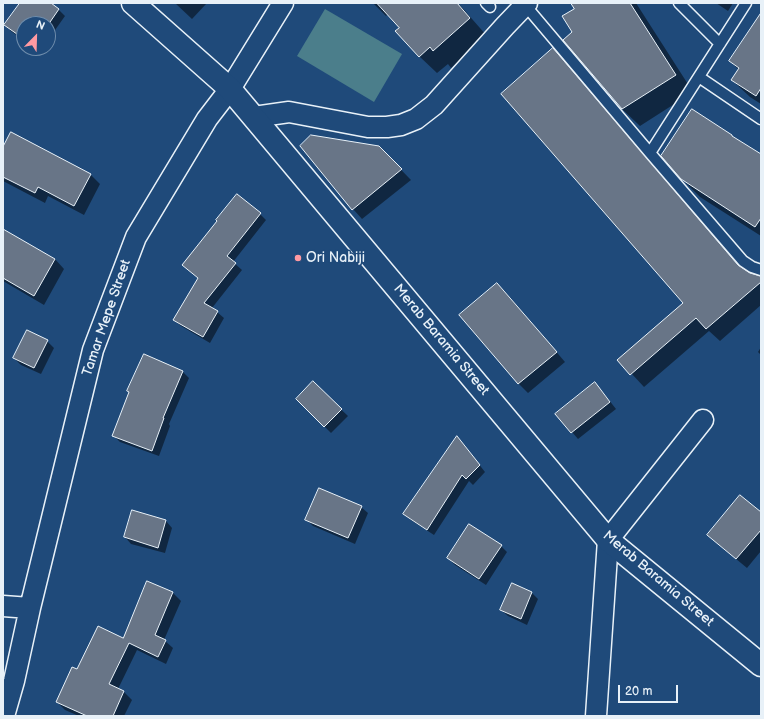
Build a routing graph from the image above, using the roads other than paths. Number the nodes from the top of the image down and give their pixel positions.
1 (133, 3) edge
2 (283, 3) edge
3 (678, 3) edge
4 (746, 3) edge
5 (526, 4) edge
6 (720, 44) junction
7 (698, 77) junction
8 (227, 92) junction
9 (254, 117) junction
10 (761, 119) edge
11 (650, 153) junction
12 (761, 270) edge
13 (703, 420) dead end
14 (608, 540) junction
15 (3, 606) edge
16 (30, 608) junction
17 (761, 665) edge
18 (4, 716) edge
19 (596, 716) edge

1 - 8 main road, Merab Baramia Street
2 - 8 street, Tamar Mepe Street
3 - 6 lane
4 - 6 lane
5 - 9 street
5 - 11 lane
6 - 7 lane
7 - 10 lane
7 - 11 lane
8 - 9 main road, Merab Baramia Street
8 - 16 street, Tamar Mepe Street
9 - 14 main road, Merab Baramia Street
11 - 12 lane
13 - 14 street
14 - 17 main road, Merab Baramia Street
14 - 19 street
15 - 16 street
16 - 18 street, Tamar Mepe Street

